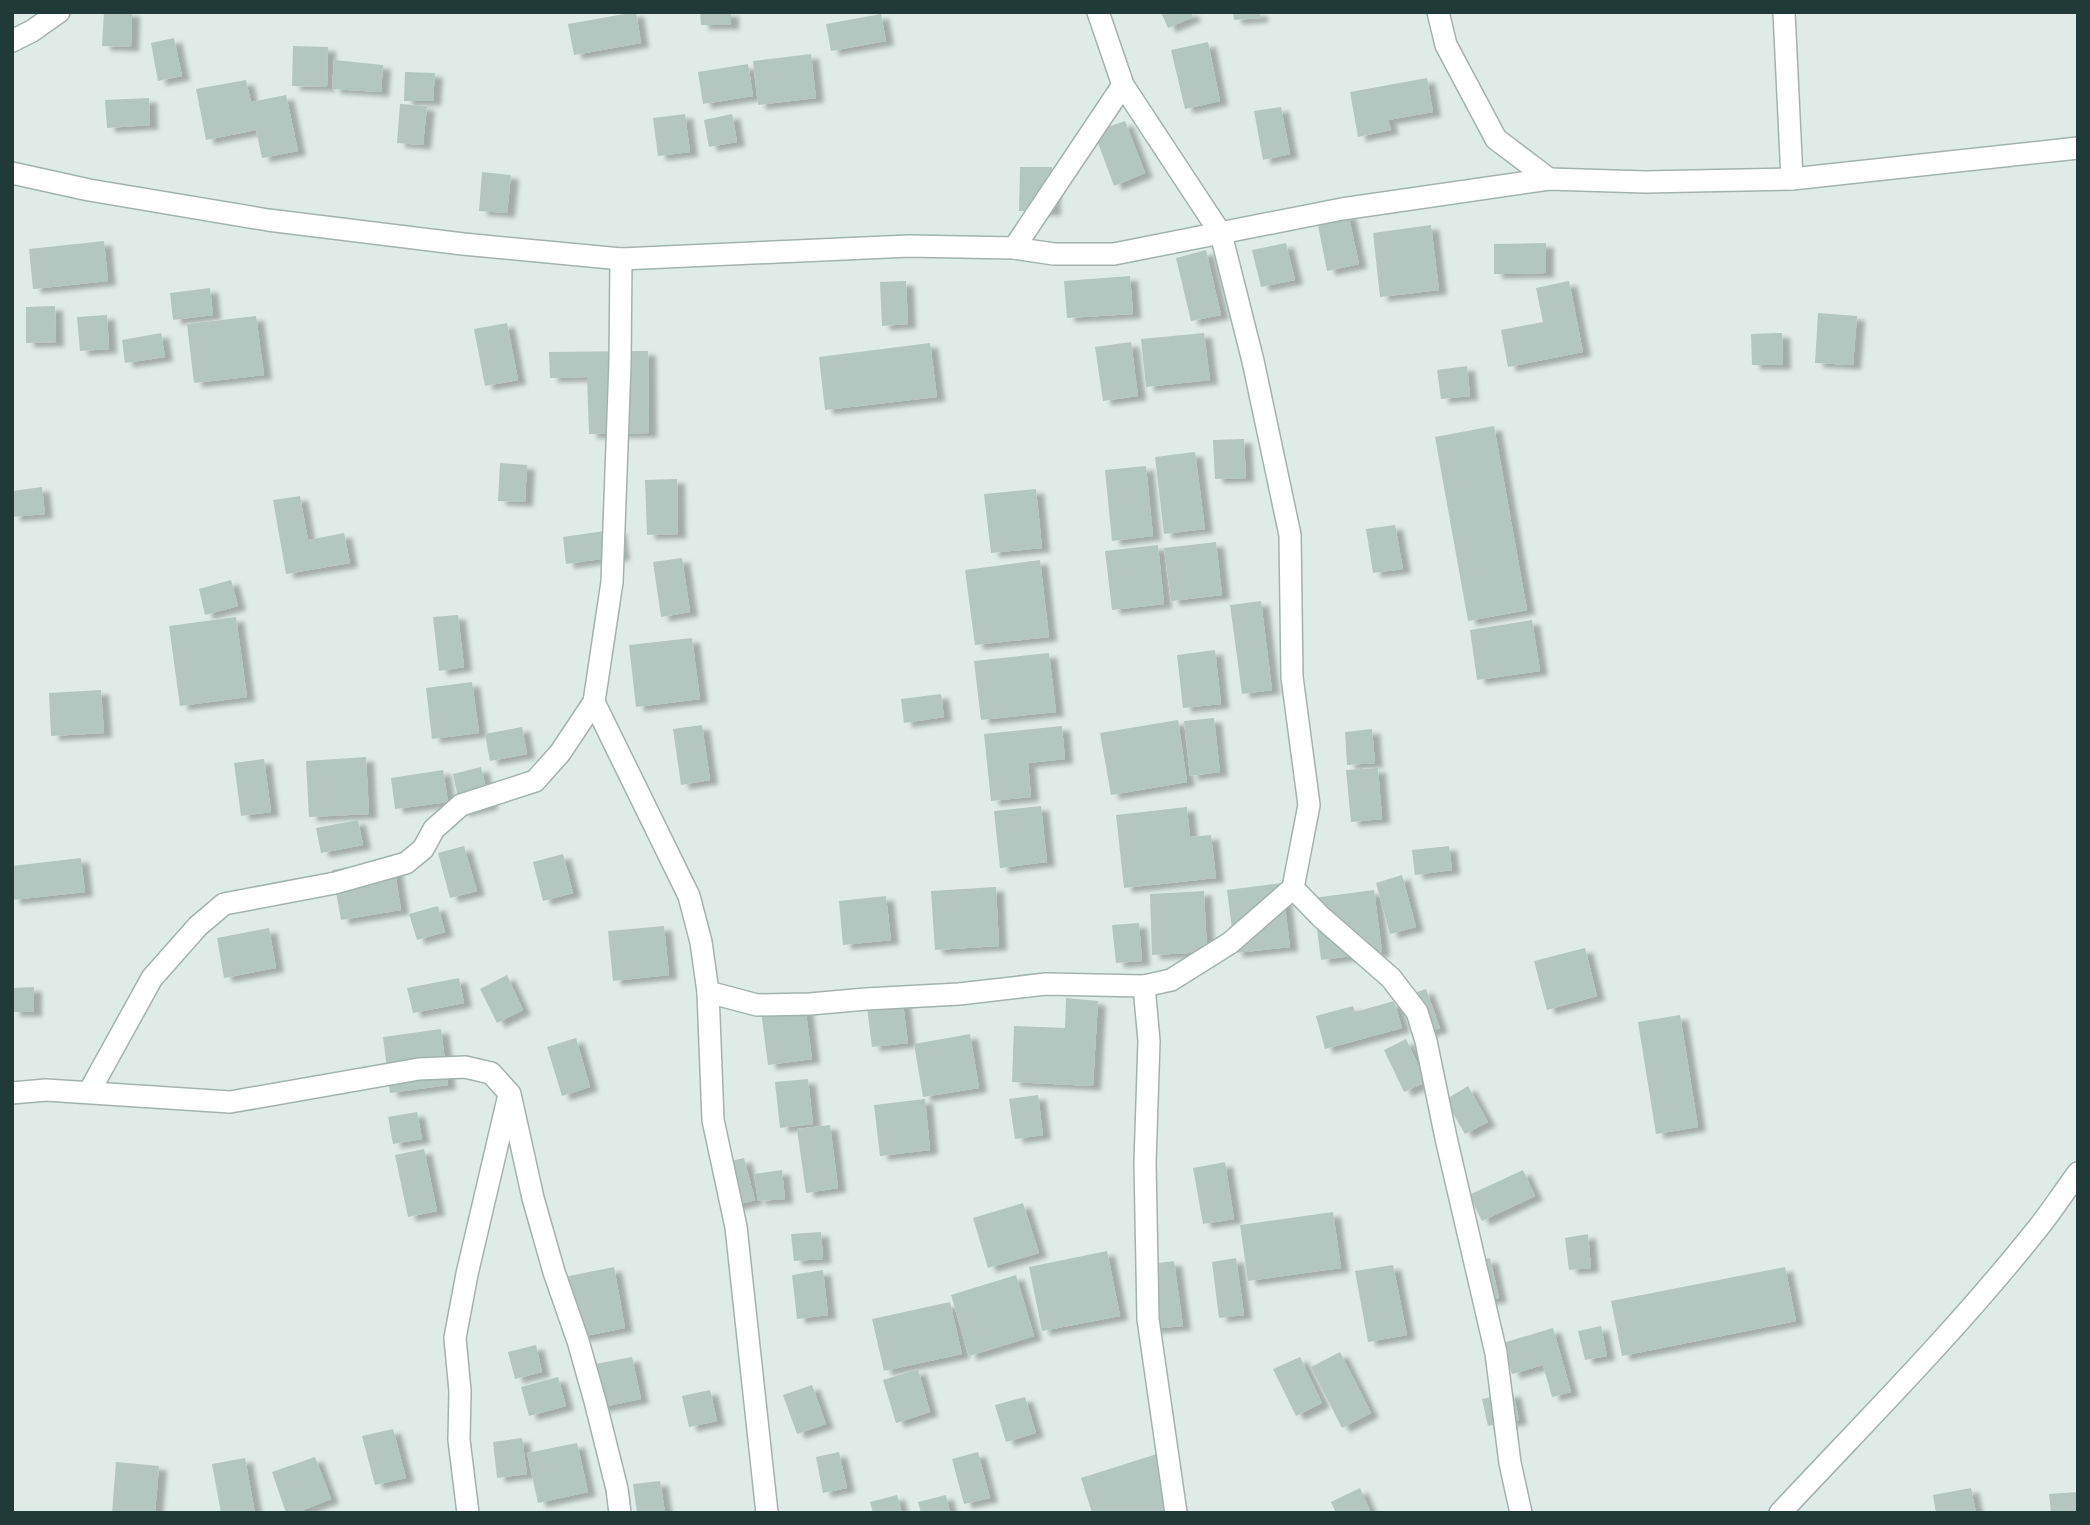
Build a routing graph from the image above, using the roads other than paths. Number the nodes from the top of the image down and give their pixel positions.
1 (59, 12) edge
2 (1098, 12) edge
3 (1437, 12) edge
4 (1784, 12) edge
5 (12, 41) edge
6 (1123, 85) junction
7 (2078, 148) edge
8 (12, 173) edge
9 (1549, 178) junction
10 (1792, 178) junction
11 (1221, 234) junction
12 (1014, 248) junction
13 (621, 259) junction
14 (594, 702) junction
15 (1293, 888) junction
16 (1144, 986) junction
17 (708, 992) junction
18 (89, 1092) junction
19 (12, 1093) edge
20 (510, 1094) junction
21 (2078, 1173) edge
22 (468, 1513) edge
23 (620, 1513) edge
24 (767, 1513) edge
25 (1176, 1513) edge
26 (1521, 1513) edge
27 (1780, 1513) edge

1 - 5 street
2 - 6 street
3 - 9 street
4 - 10 street
6 - 11 street
6 - 12 street
7 - 10 street
8 - 13 street
9 - 10 street
9 - 11 street
11 - 12 street
11 - 15 street
12 - 13 street
13 - 14 street
14 - 17 street
14 - 18 street
15 - 16 street
15 - 26 street
16 - 17 street
16 - 25 street
17 - 24 street
18 - 19 street
18 - 20 street
20 - 22 street
20 - 23 street
21 - 27 street

